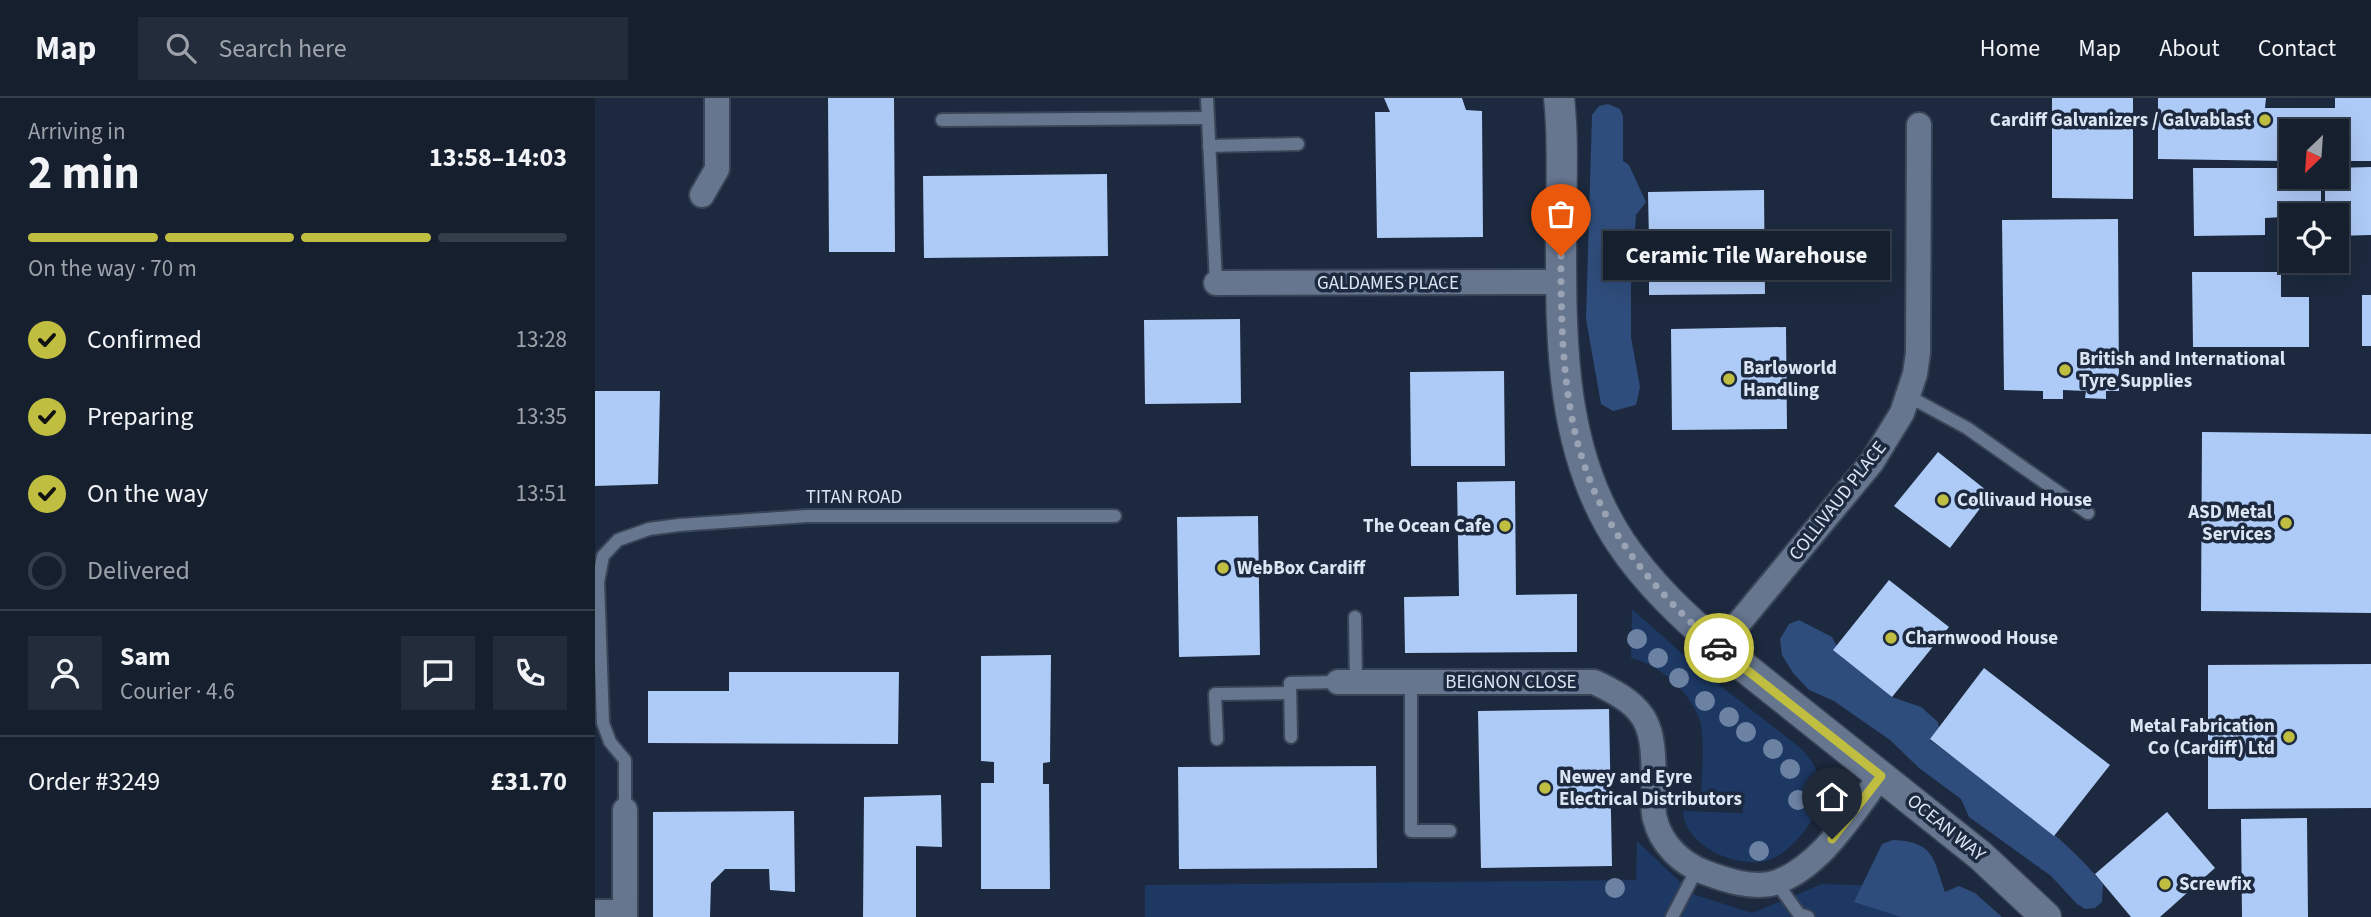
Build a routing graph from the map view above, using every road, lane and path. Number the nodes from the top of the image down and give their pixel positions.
1 (717, 98) edge
2 (1207, 98) edge
3 (1559, 98) edge
4 (1208, 118) junction
5 (942, 120) dead end
6 (1919, 125) dead end
7 (1298, 144) dead end
8 (1209, 146) junction
9 (702, 195) dead end
10 (1561, 282) junction
11 (1216, 283) joint
12 (1908, 396) junction
13 (2088, 513) dead end
14 (1115, 516) dead end
15 (1355, 617) dead end
16 (1719, 647) junction
17 (1347, 682) junction
18 (1411, 683) junction
19 (1290, 692) junction
20 (1290, 737) dead end
21 (1217, 739) dead end
22 (1881, 776) junction
23 (625, 810) joint
24 (1450, 831) dead end
25 (1696, 869) junction
26 (1776, 882) junction
27 (595, 912) edge
28 (625, 914) edge
29 (1672, 917) edge
30 (1808, 917) edge
31 (2046, 917) edge

1 - 9 street
2 - 4 lane
3 - 10 street, OCEAN WAY
4 - 5 lane
4 - 8 lane
6 - 12 street, COLLIVAUD PLACE
7 - 8 lane
8 - 11 lane
10 - 11 street, GALDAMES PLACE
10 - 16 street, OCEAN WAY
12 - 13 lane
12 - 16 street, COLLIVAUD PLACE
14 - 23 lane, TITAN ROAD
15 - 17 lane
16 - 22 street, OCEAN WAY
17 - 18 street, BEIGNON CLOSE
17 - 19 lane
18 - 24 lane
18 - 25 street, BEIGNON CLOSE
19 - 20 lane
19 - 21 lane
22 - 26 street
22 - 31 street, OCEAN WAY
23 - 28 street
25 - 26 street, BEIGNON CLOSE
25 - 29 lane
26 - 30 lane
27 - 28 street

